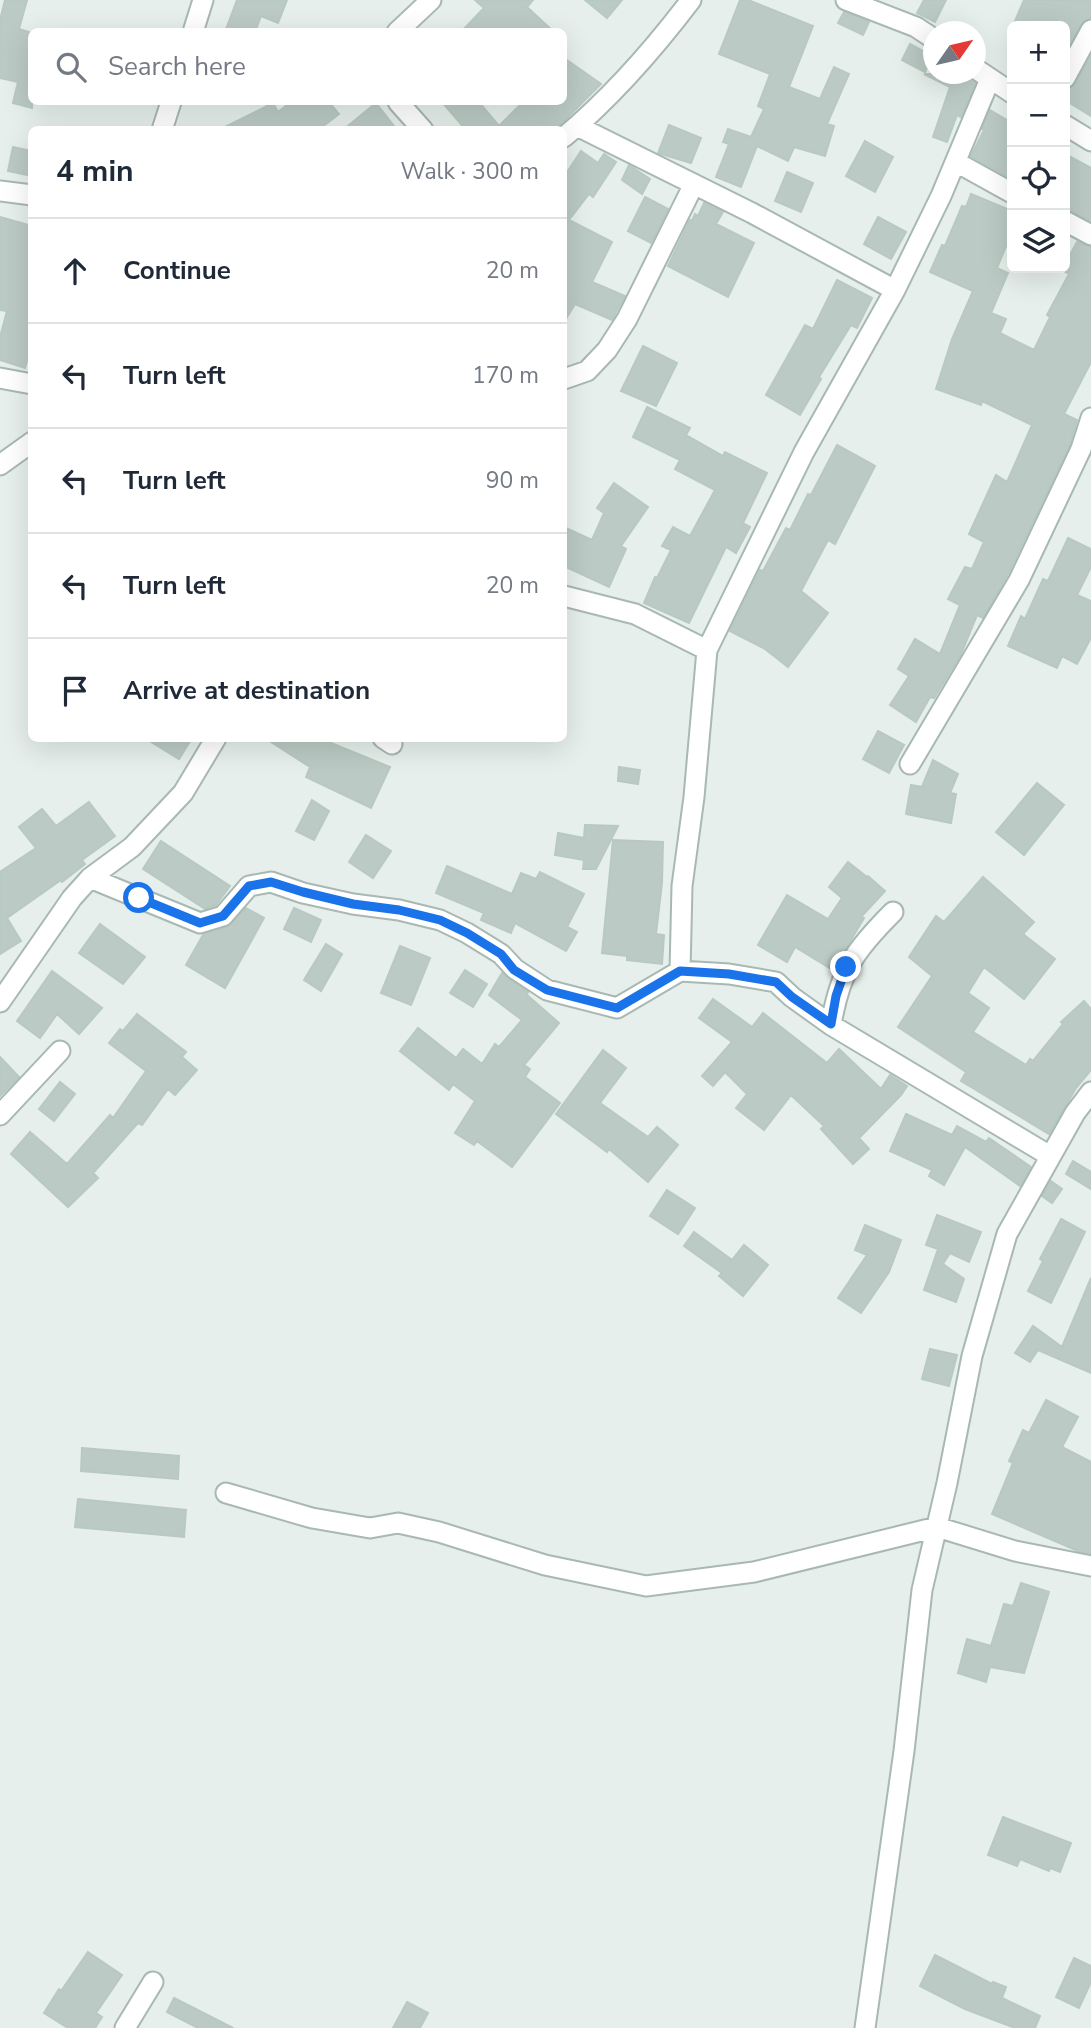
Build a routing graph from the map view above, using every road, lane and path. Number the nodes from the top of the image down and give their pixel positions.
1 (203, 0) edge
2 (431, 0) edge
3 (691, 0) edge
4 (846, 0) edge
5 (194, 28) edge
6 (401, 28) edge
7 (1091, 30) edge
8 (923, 32) edge
9 (1070, 69) edge
10 (986, 76) edge
11 (980, 84) edge
12 (1007, 90) edge
13 (170, 105) edge
14 (401, 105) edge
15 (163, 126) edge
16 (419, 126) edge
17 (1070, 128) edge
18 (570, 131) edge
19 (1091, 141) edge
20 (956, 162) junction
21 (694, 184) junction
22 (1007, 189) edge
23 (0, 191) edge
24 (28, 194) edge
25 (1070, 224) edge
26 (1091, 235) edge
27 (895, 290) junction
28 (0, 378) edge
29 (567, 378) edge
30 (28, 382) edge
31 (1091, 418) edge
32 (28, 445) edge
33 (0, 466) edge
34 (567, 597) edge
35 (707, 650) junction
36 (214, 742) edge
37 (910, 764) dead end
38 (90, 878) junction
39 (893, 912) dead end
40 (680, 971) junction
41 (0, 1002) edge
42 (831, 1024) junction
43 (60, 1051) dead end
44 (1087, 1104) edge
45 (0, 1115) edge
46 (1050, 1156) junction
47 (226, 1493) dead end
48 (937, 1527) junction
49 (1091, 1566) edge
50 (153, 1982) dead end
51 (125, 2028) edge
52 (865, 2028) edge

1 - 5 street
2 - 6 street
3 - 18 street
4 - 8 street
7 - 9 street
10 - 12 street
11 - 20 street
13 - 15 street
14 - 16 street
17 - 19 street
18 - 21 street
20 - 22 street
20 - 27 street
21 - 27 street
21 - 29 street
23 - 24 street
25 - 26 street
27 - 35 street
28 - 30 street
31 - 37 street
32 - 33 street
34 - 35 street
35 - 40 street
36 - 38 street
38 - 40 street
38 - 41 street
39 - 42 street
40 - 42 street
42 - 46 street
43 - 45 street
44 - 46 street
46 - 48 street
47 - 48 street
48 - 49 street
48 - 52 street
50 - 51 street

